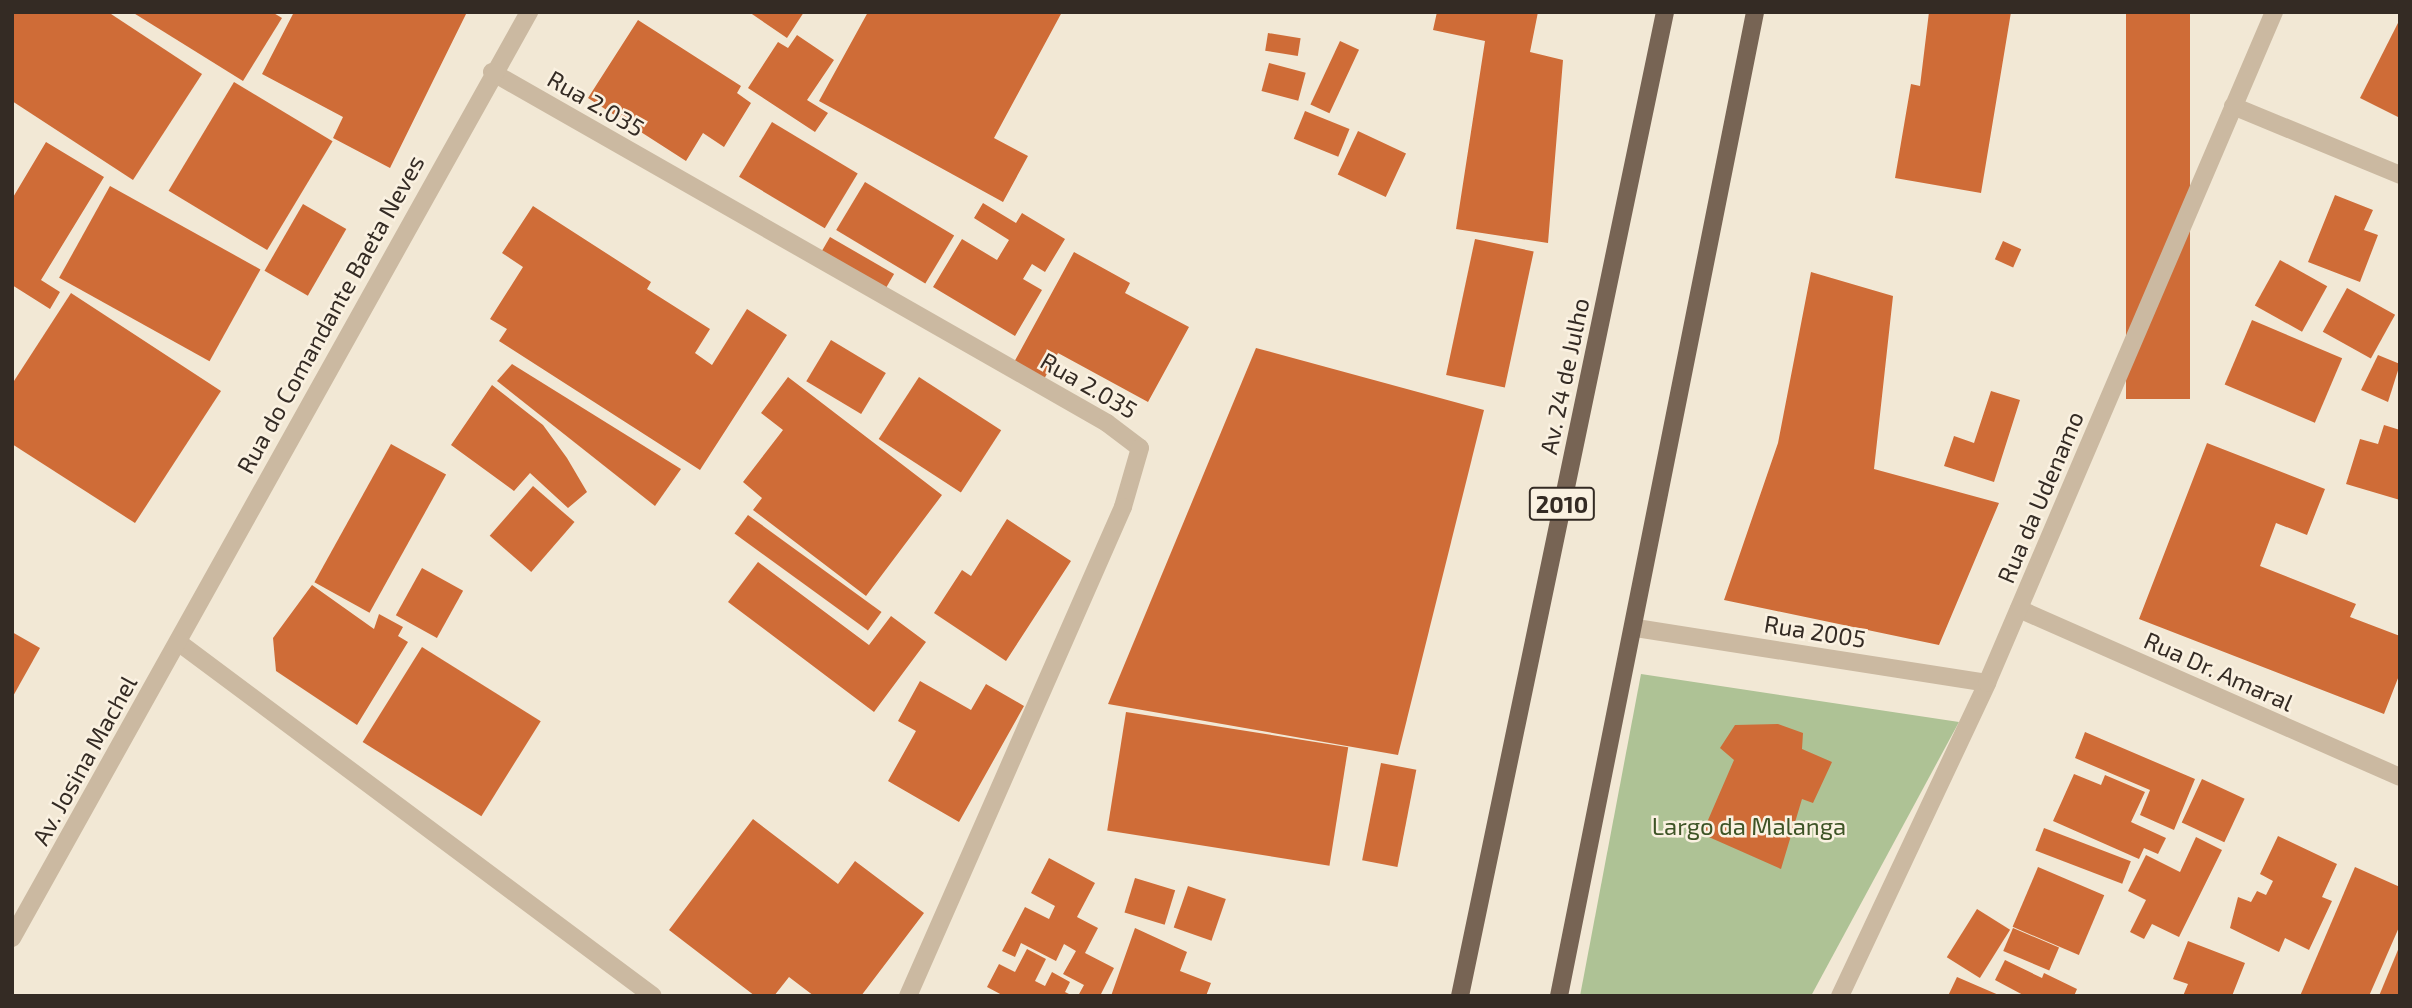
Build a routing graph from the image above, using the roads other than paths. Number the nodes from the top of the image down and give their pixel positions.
1 (529, 12) edge
2 (1665, 12) edge
3 (1755, 12) edge
4 (2274, 12) edge
5 (492, 72) junction
6 (2233, 106) junction
7 (2400, 175) edge
8 (2019, 609) junction
9 (1636, 628) junction
10 (178, 642) junction
11 (1987, 683) junction
12 (2400, 777) edge
13 (12, 938) edge
14 (653, 996) edge
15 (908, 996) edge
16 (1460, 996) edge
17 (1559, 996) edge
18 (1840, 996) edge

1 - 5 street, Rua do Comandante Baeta Neves
2 - 16 main road, Av. 24 de Julho / 2010
3 - 9 main road
4 - 6 street, Rua da Udenamo
5 - 10 street, Rua do Comandante Baeta Neves
5 - 15 street, Rua 2.035
6 - 7 street
6 - 8 street, Rua da Udenamo
8 - 11 street, Rua da Udenamo
8 - 12 street, Rua Dr. Amaral
9 - 11 street, Rua 2005
9 - 17 main road
10 - 13 street, Av. Josina Machel
10 - 14 street
11 - 18 street, Rua da Udenamo

